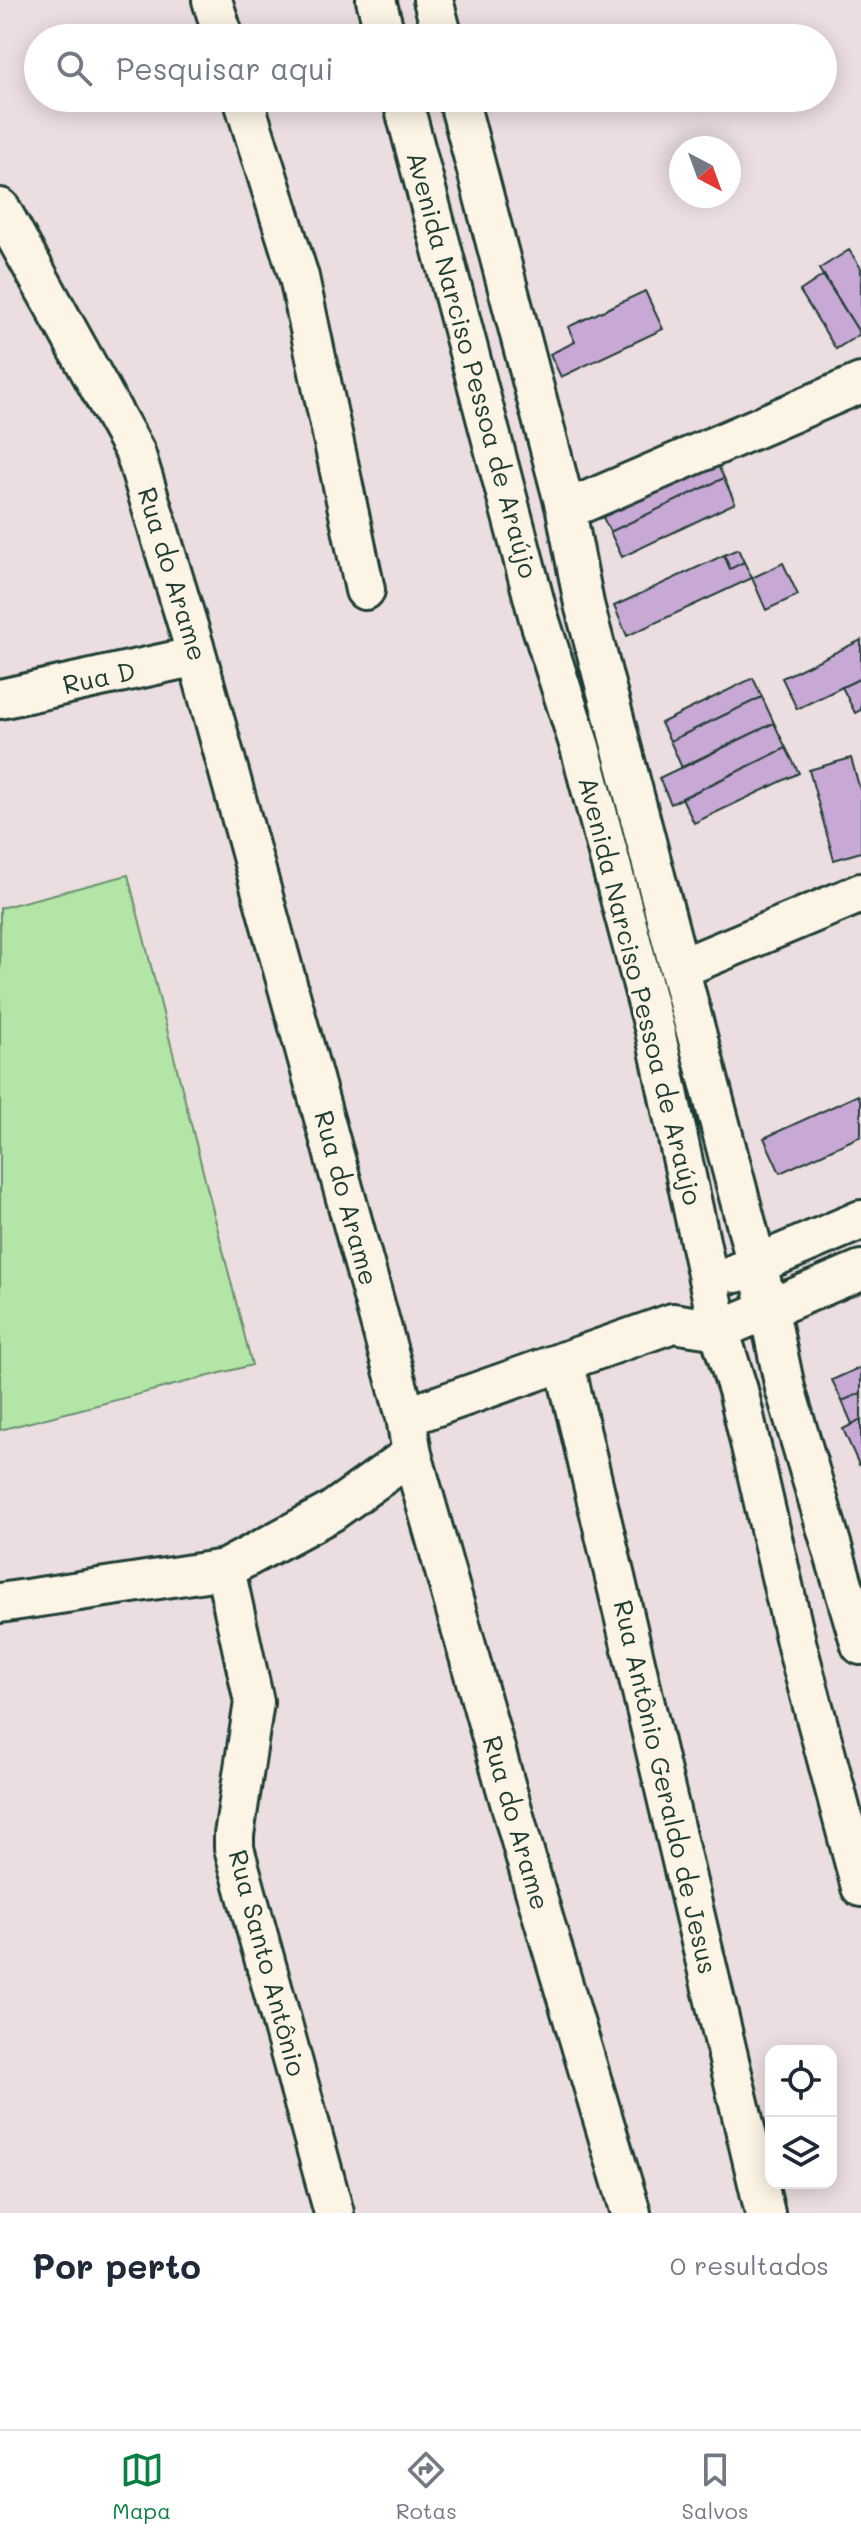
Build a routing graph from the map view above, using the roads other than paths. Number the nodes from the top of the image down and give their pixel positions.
1 (212, 0) edge
2 (376, 0) edge
3 (433, 0) edge
4 (220, 24) edge
5 (382, 24) edge
6 (439, 24) edge
7 (247, 112) edge
8 (406, 112) edge
9 (462, 112) edge
10 (0, 208) edge
11 (861, 383) edge
12 (566, 510) junction
13 (365, 590) dead end
14 (197, 656) junction
15 (0, 699) edge
16 (861, 893) edge
17 (681, 968) junction
18 (861, 1220) edge
19 (758, 1266) junction
20 (861, 1270) edge
21 (709, 1283) junction
22 (769, 1311) junction
23 (673, 1323) junction
24 (719, 1330) junction
25 (564, 1361) junction
26 (406, 1417) junction
27 (412, 1454) junction
28 (225, 1569) junction
29 (0, 1603) edge
30 (856, 1604) edge
31 (861, 1645) edge
32 (861, 1887) edge
33 (334, 2213) edge
34 (631, 2213) edge
35 (765, 2213) edge

1 - 4 street
2 - 5 street
3 - 6 street
7 - 13 street
8 - 21 street, Avenida Narciso Pessoa de Araújo
9 - 12 street, Avenida Narciso Pessoa de Araújo
10 - 14 street, Rua do Arame
11 - 12 street
12 - 17 street, Avenida Narciso Pessoa de Araújo
14 - 15 street, Rua D
14 - 26 street, Rua do Arame
16 - 17 street
17 - 19 street, Avenida Narciso Pessoa de Araújo
18 - 19 street
19 - 21 street
19 - 22 street, Avenida Narciso Pessoa de Araújo
20 - 22 street
21 - 23 street
21 - 24 street, Avenida Narciso Pessoa de Araújo
22 - 24 street
22 - 30 street, Avenida Narciso Pessoa de Araújo
23 - 24 street
23 - 25 street
24 - 32 street, Avenida Narciso Pessoa de Araújo
25 - 26 street
25 - 35 street, Rua Antônio Geraldo de Jesus
26 - 27 street, Rua do Arame
27 - 28 street
27 - 34 street, Rua do Arame
28 - 29 street
28 - 33 street, Rua Santo Antônio
30 - 31 street, Avenida Narciso Pessoa de Araújo

